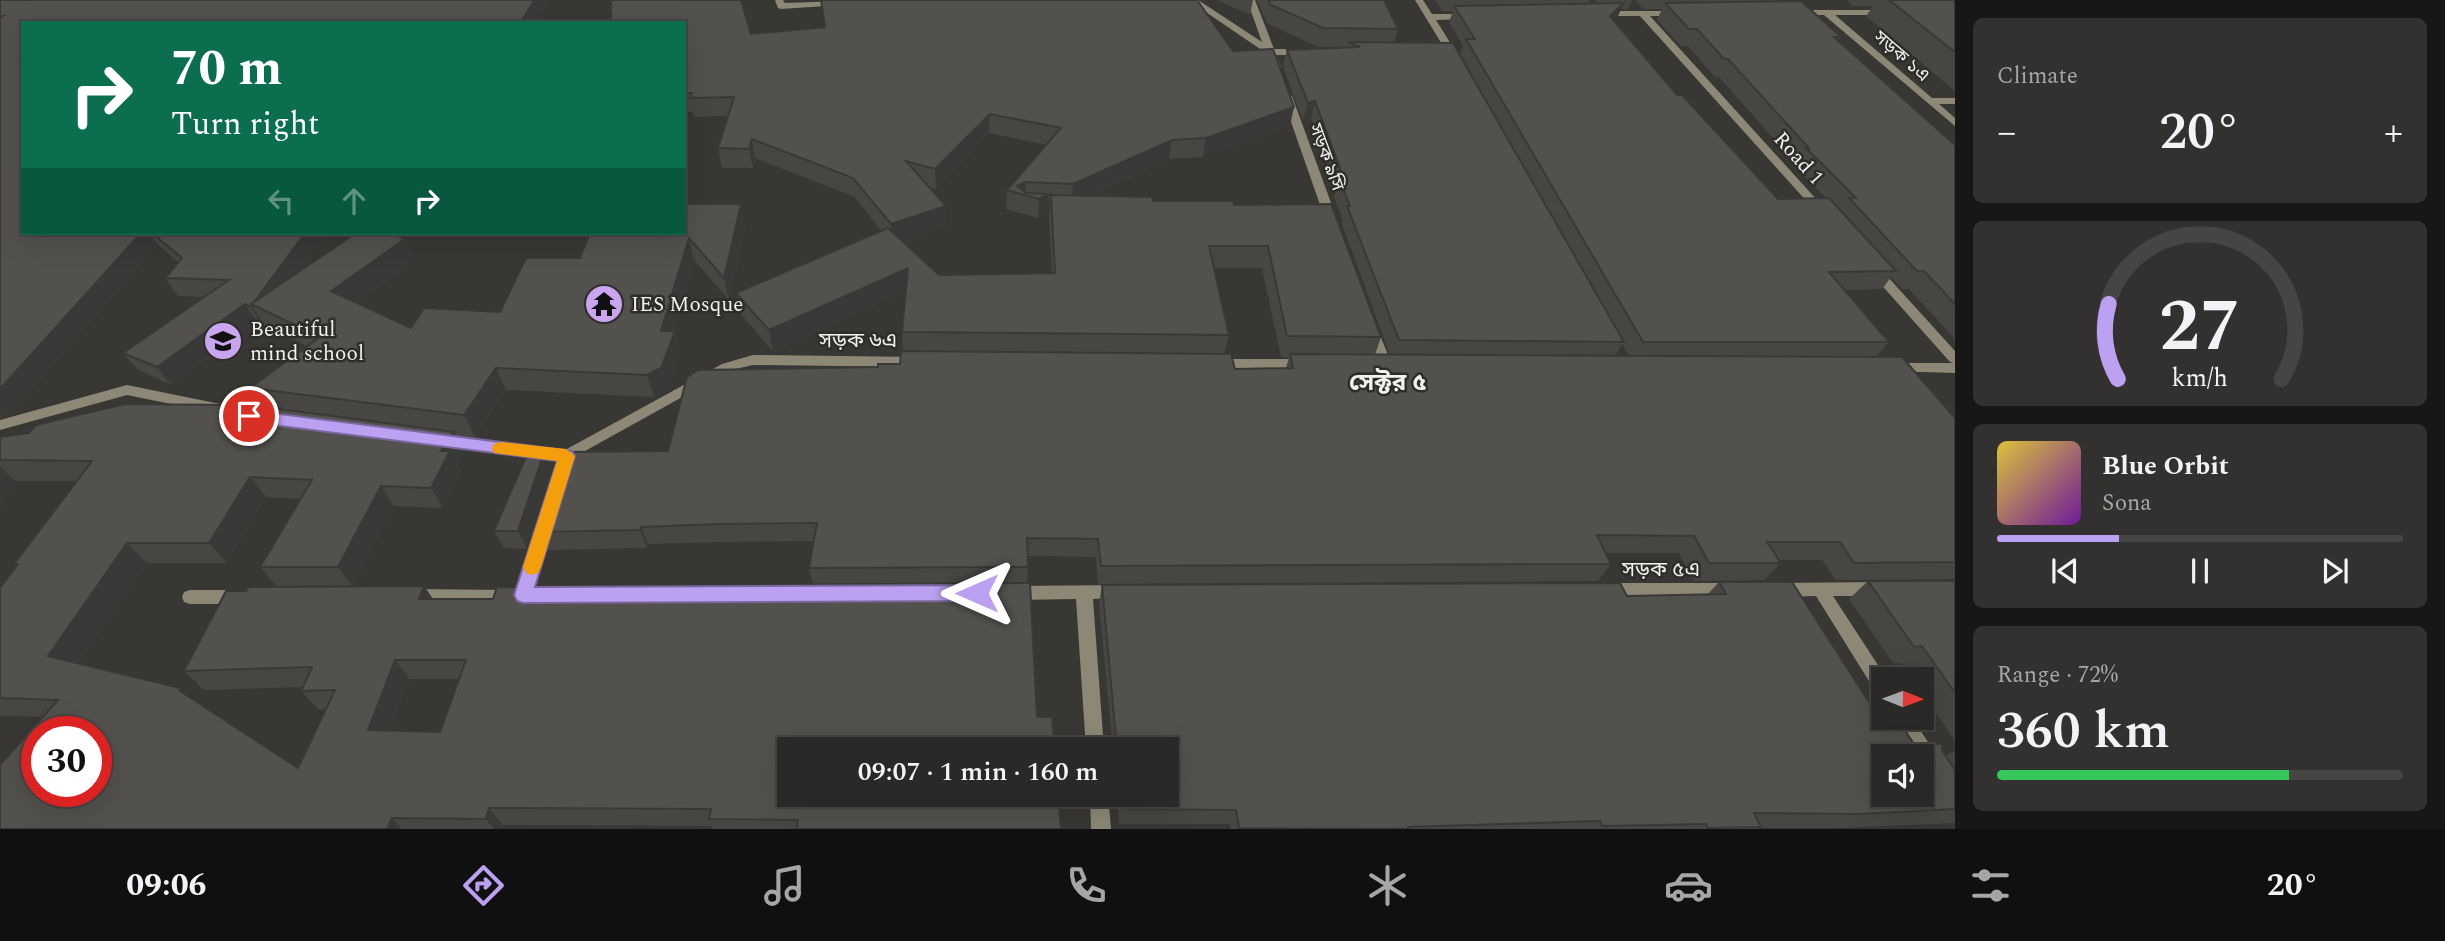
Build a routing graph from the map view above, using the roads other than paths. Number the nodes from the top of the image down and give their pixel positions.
1 (779, 0) edge
2 (870, 0) edge
3 (1192, 0) edge
4 (1251, 0) edge
5 (1419, 0) edge
6 (1842, 0) edge
7 (1595, 10) edge
8 (1893, 12) edge
9 (1643, 13) junction
10 (1683, 13) edge
11 (1788, 13) edge
12 (1828, 13) junction
13 (1856, 13) junction
14 (1482, 16) edge
15 (1430, 17) junction
16 (1271, 52) junction
17 (1313, 52) edge
18 (1438, 53) edge
19 (1452, 54) junction
20 (1459, 66) edge
21 (1280, 77) edge
22 (1284, 89) edge
23 (1930, 101) junction
24 (1955, 101) edge
25 (1955, 123) edge
26 (1328, 224) edge
27 (1836, 227) edge
28 (1863, 258) edge
29 (1367, 316) edge
30 (1955, 359) edge
31 (932, 362) edge
32 (1193, 363) edge
33 (1316, 364) edge
34 (1385, 365) edge
35 (1873, 368) edge
36 (1955, 368) edge
37 (237, 413) edge
38 (0, 425) edge
39 (425, 439) edge
40 (551, 506) edge
41 (1820, 589) junction
42 (1887, 589) edge
43 (1584, 590) edge
44 (1084, 592) junction
45 (1139, 592) edge
46 (988, 593) edge
47 (398, 596) edge
48 (190, 597) dead end
49 (260, 597) edge
50 (1871, 669) edge
51 (1910, 730) edge
52 (1094, 737) edge
53 (1940, 776) edge
54 (1100, 807) edge
55 (1101, 829) edge

1 - 2 street
3 - 16 street
4 - 16 street
5 - 15 street
6 - 13 street
7 - 9 street
8 - 13 street
9 - 10 street
9 - 27 street, Road 1
11 - 12 street
12 - 13 street
12 - 23 street, সড়ক ১এ
14 - 15 street
15 - 19 street
16 - 17 street
16 - 21 street
18 - 19 street
19 - 20 street
22 - 26 street, সড়ক ৯সি
23 - 24 street
23 - 25 street, সড়ক ১এ
28 - 30 street
29 - 34 street
31 - 39 street, সড়ক ৬এ
32 - 33 street
35 - 36 street
37 - 38 street
40 - 47 street
41 - 42 street, সড়ক ৫এ
41 - 43 street, সড়ক ৫এ
41 - 50 street
44 - 45 street
44 - 46 street
44 - 52 street
48 - 49 street
51 - 53 street
54 - 55 street

